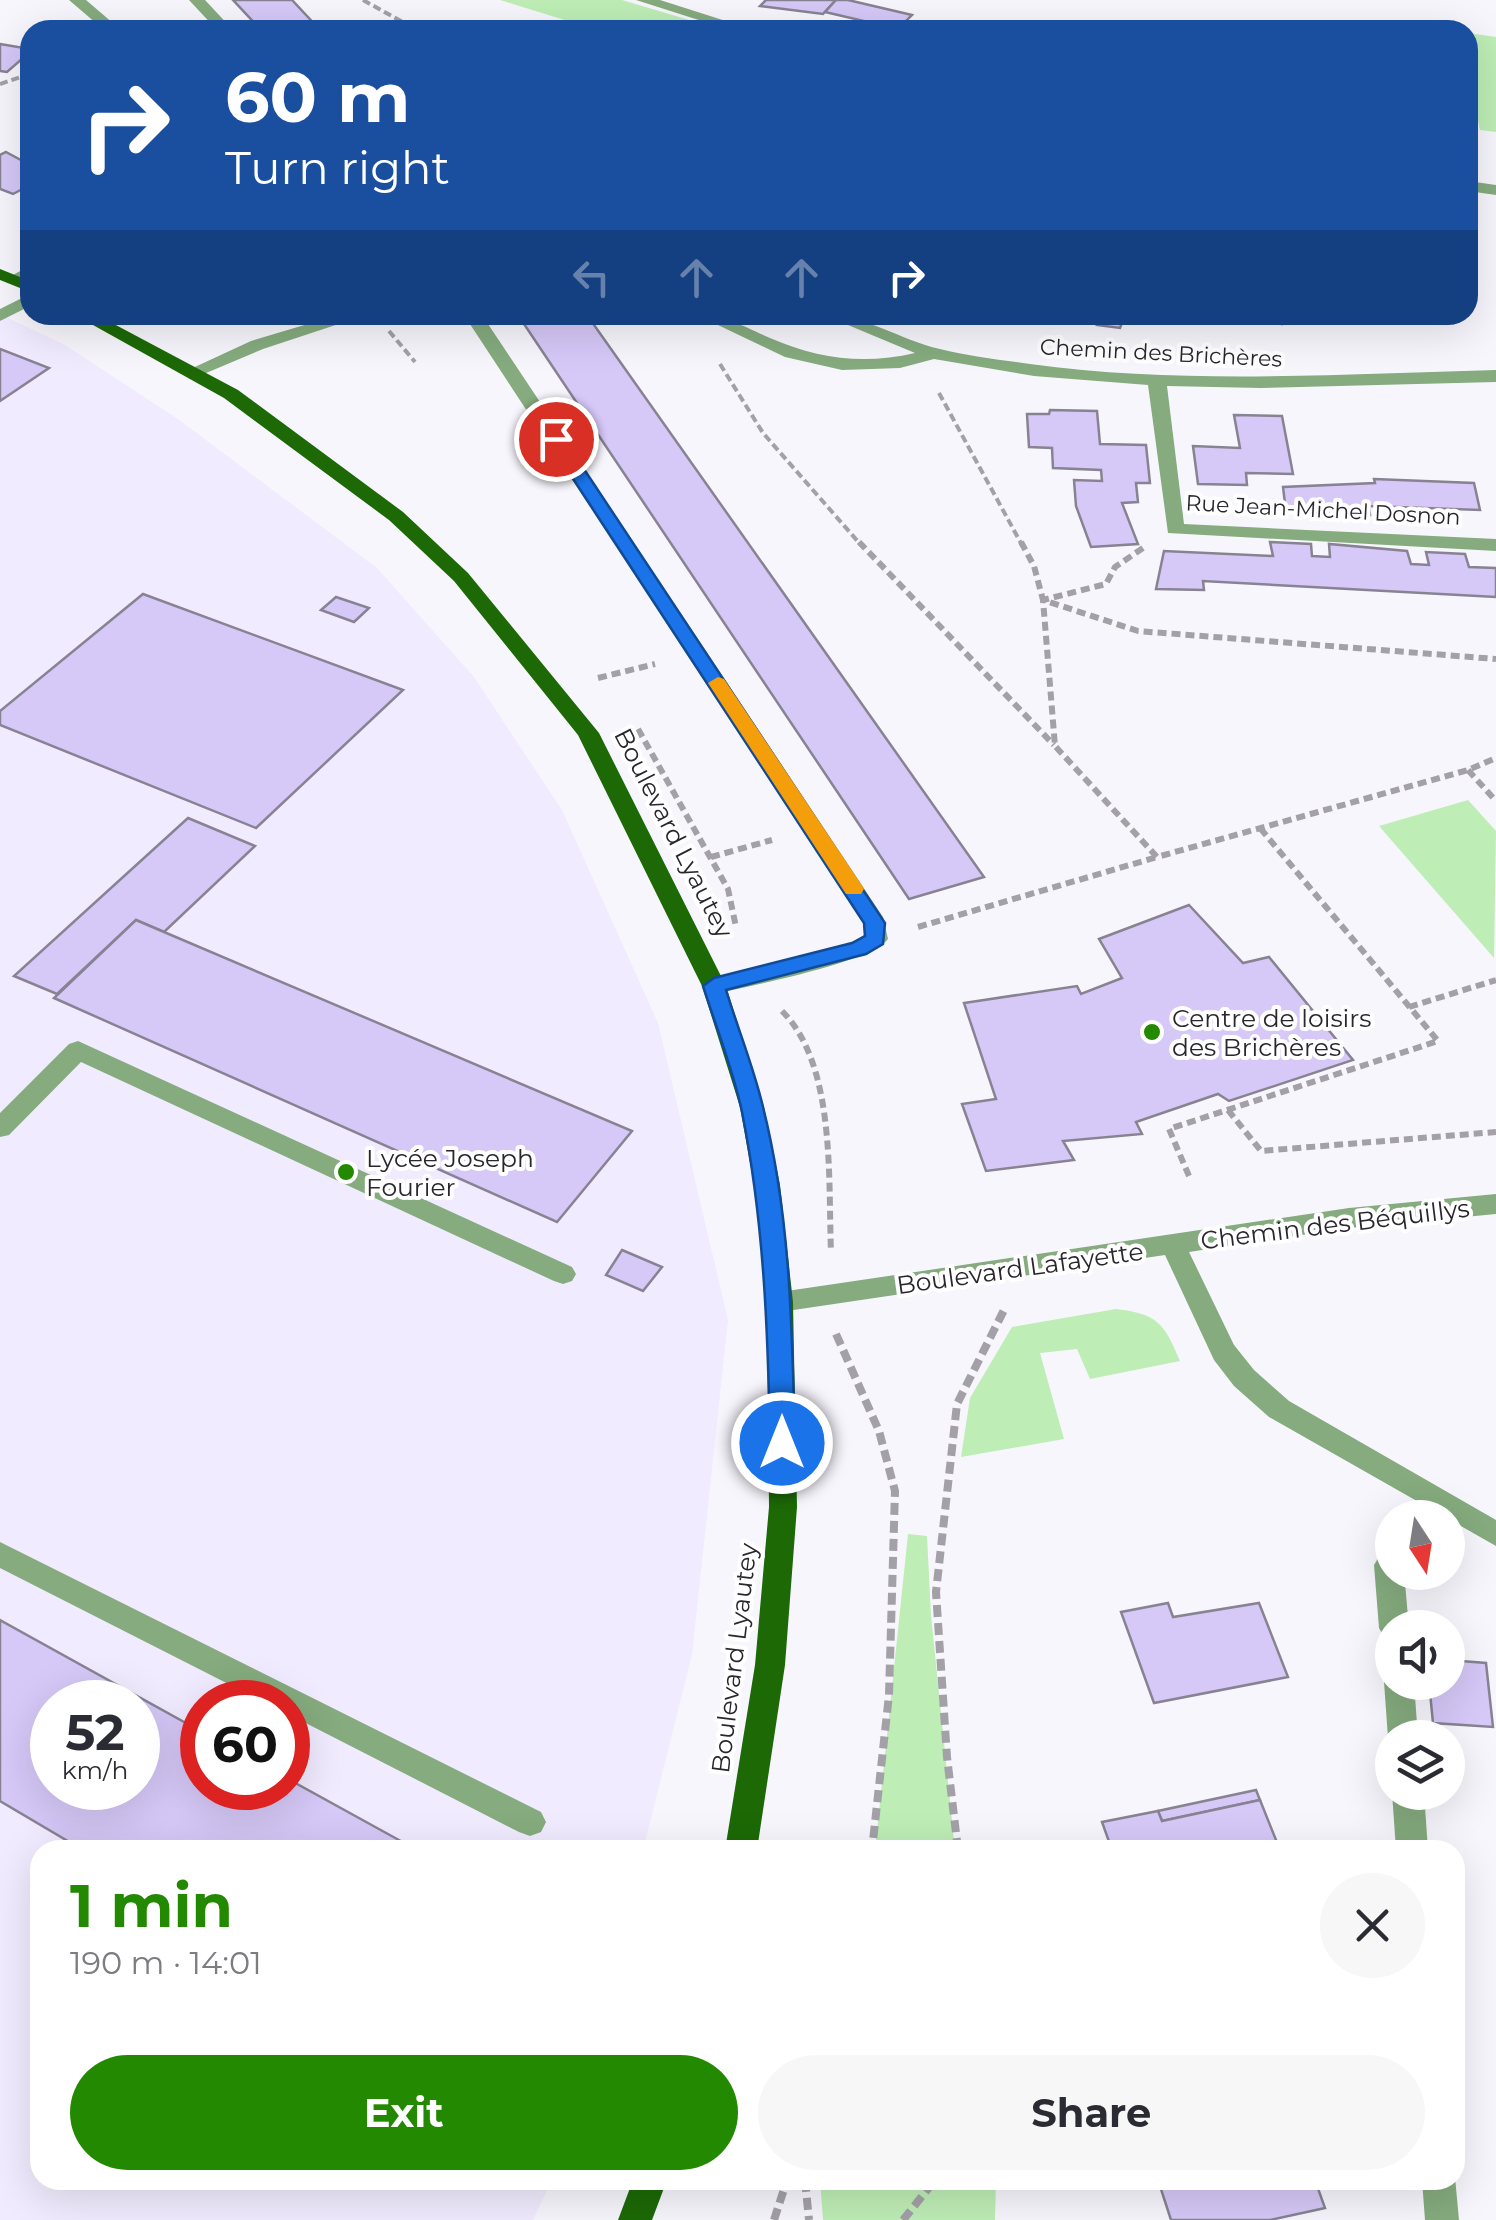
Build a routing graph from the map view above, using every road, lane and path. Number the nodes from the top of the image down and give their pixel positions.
1 (76, 0) edge
2 (197, 0) edge
3 (363, 0) edge
4 (644, 0) edge
5 (101, 20) edge
6 (216, 20) edge
7 (399, 20) edge
8 (712, 20) edge
9 (103, 325) edge
10 (324, 325) edge
11 (480, 325) edge
12 (712, 325) edge
13 (728, 325) edge
14 (859, 325) edge
15 (387, 328) dead end
16 (934, 354) junction
17 (416, 362) dead end
18 (193, 372) junction
19 (1496, 376) edge
20 (1157, 380) junction
21 (1175, 528) junction
22 (1496, 545) edge
23 (1043, 600) junction
24 (698, 653) junction
25 (1496, 660) edge
26 (598, 678) dead end
27 (1055, 746) junction
28 (1496, 758) edge
29 (1468, 770) junction
30 (1496, 801) edge
31 (814, 828) junction
32 (1260, 828) junction
33 (710, 857) dead end
34 (1157, 857) junction
35 (875, 931) junction
36 (1496, 980) edge
37 (714, 986) junction
38 (1409, 1006) junction
39 (1228, 1110) junction
40 (0, 1128) edge
41 (1496, 1132) edge
42 (1189, 1176) dead end
43 (1496, 1204) edge
44 (1173, 1245) junction
45 (1024, 1266) junction
46 (563, 1274) dead end
47 (831, 1295) junction
48 (780, 1302) junction
49 (1416, 1500) edge
50 (1465, 1522) edge
51 (1496, 1534) edge
52 (0, 1554) edge
53 (1409, 1810) edge
54 (530, 1822) dead end
55 (743, 1840) edge
56 (873, 1840) edge
57 (957, 1840) edge
58 (1411, 1840) edge
59 (646, 2190) edge
60 (783, 2190) edge
61 (806, 2190) edge
62 (928, 2190) edge
63 (1440, 2190) edge
64 (636, 2220) edge
65 (774, 2220) edge
66 (808, 2220) edge
67 (903, 2220) edge
68 (1442, 2220) edge

1 - 5 street
2 - 6 street
3 - 7 path
4 - 8 street
9 - 18 main road, Boulevard Lyautey
10 - 18 street
11 - 24 street
12 - 27 path
13 - 16 street
14 - 16 street, Chemin des Brichères
15 - 17 path
16 - 20 street, Chemin des Brichères
16 - 23 path
18 - 37 main road, Boulevard Lyautey
19 - 20 street, Chemin des Brichères
20 - 21 street, Rue Jean-Michel Dosnon
21 - 22 street, Rue Jean-Michel Dosnon
21 - 23 path
23 - 25 path
23 - 27 path
24 - 26 path
24 - 31 street
27 - 34 path
28 - 29 path
29 - 30 path
29 - 32 path
31 - 33 path
31 - 35 street
32 - 34 path
32 - 38 path
34 - 35 path
35 - 37 street
36 - 38 path
37 - 48 main road, Boulevard Lyautey
38 - 39 path
39 - 41 path
39 - 42 path
40 - 46 street
43 - 44 street, Chemin des Béquillys
44 - 45 street, Boulevard Lafayette
44 - 49 street, Boulevard Lafayette
45 - 47 street, Boulevard Lafayette
45 - 57 path
47 - 48 street, Boulevard Lafayette
47 - 56 path
48 - 55 main road, Boulevard Lyautey
50 - 51 street, Boulevard Lafayette
52 - 54 street
53 - 58 street
59 - 64 main road
60 - 65 path
61 - 66 path
62 - 67 path
63 - 68 street

